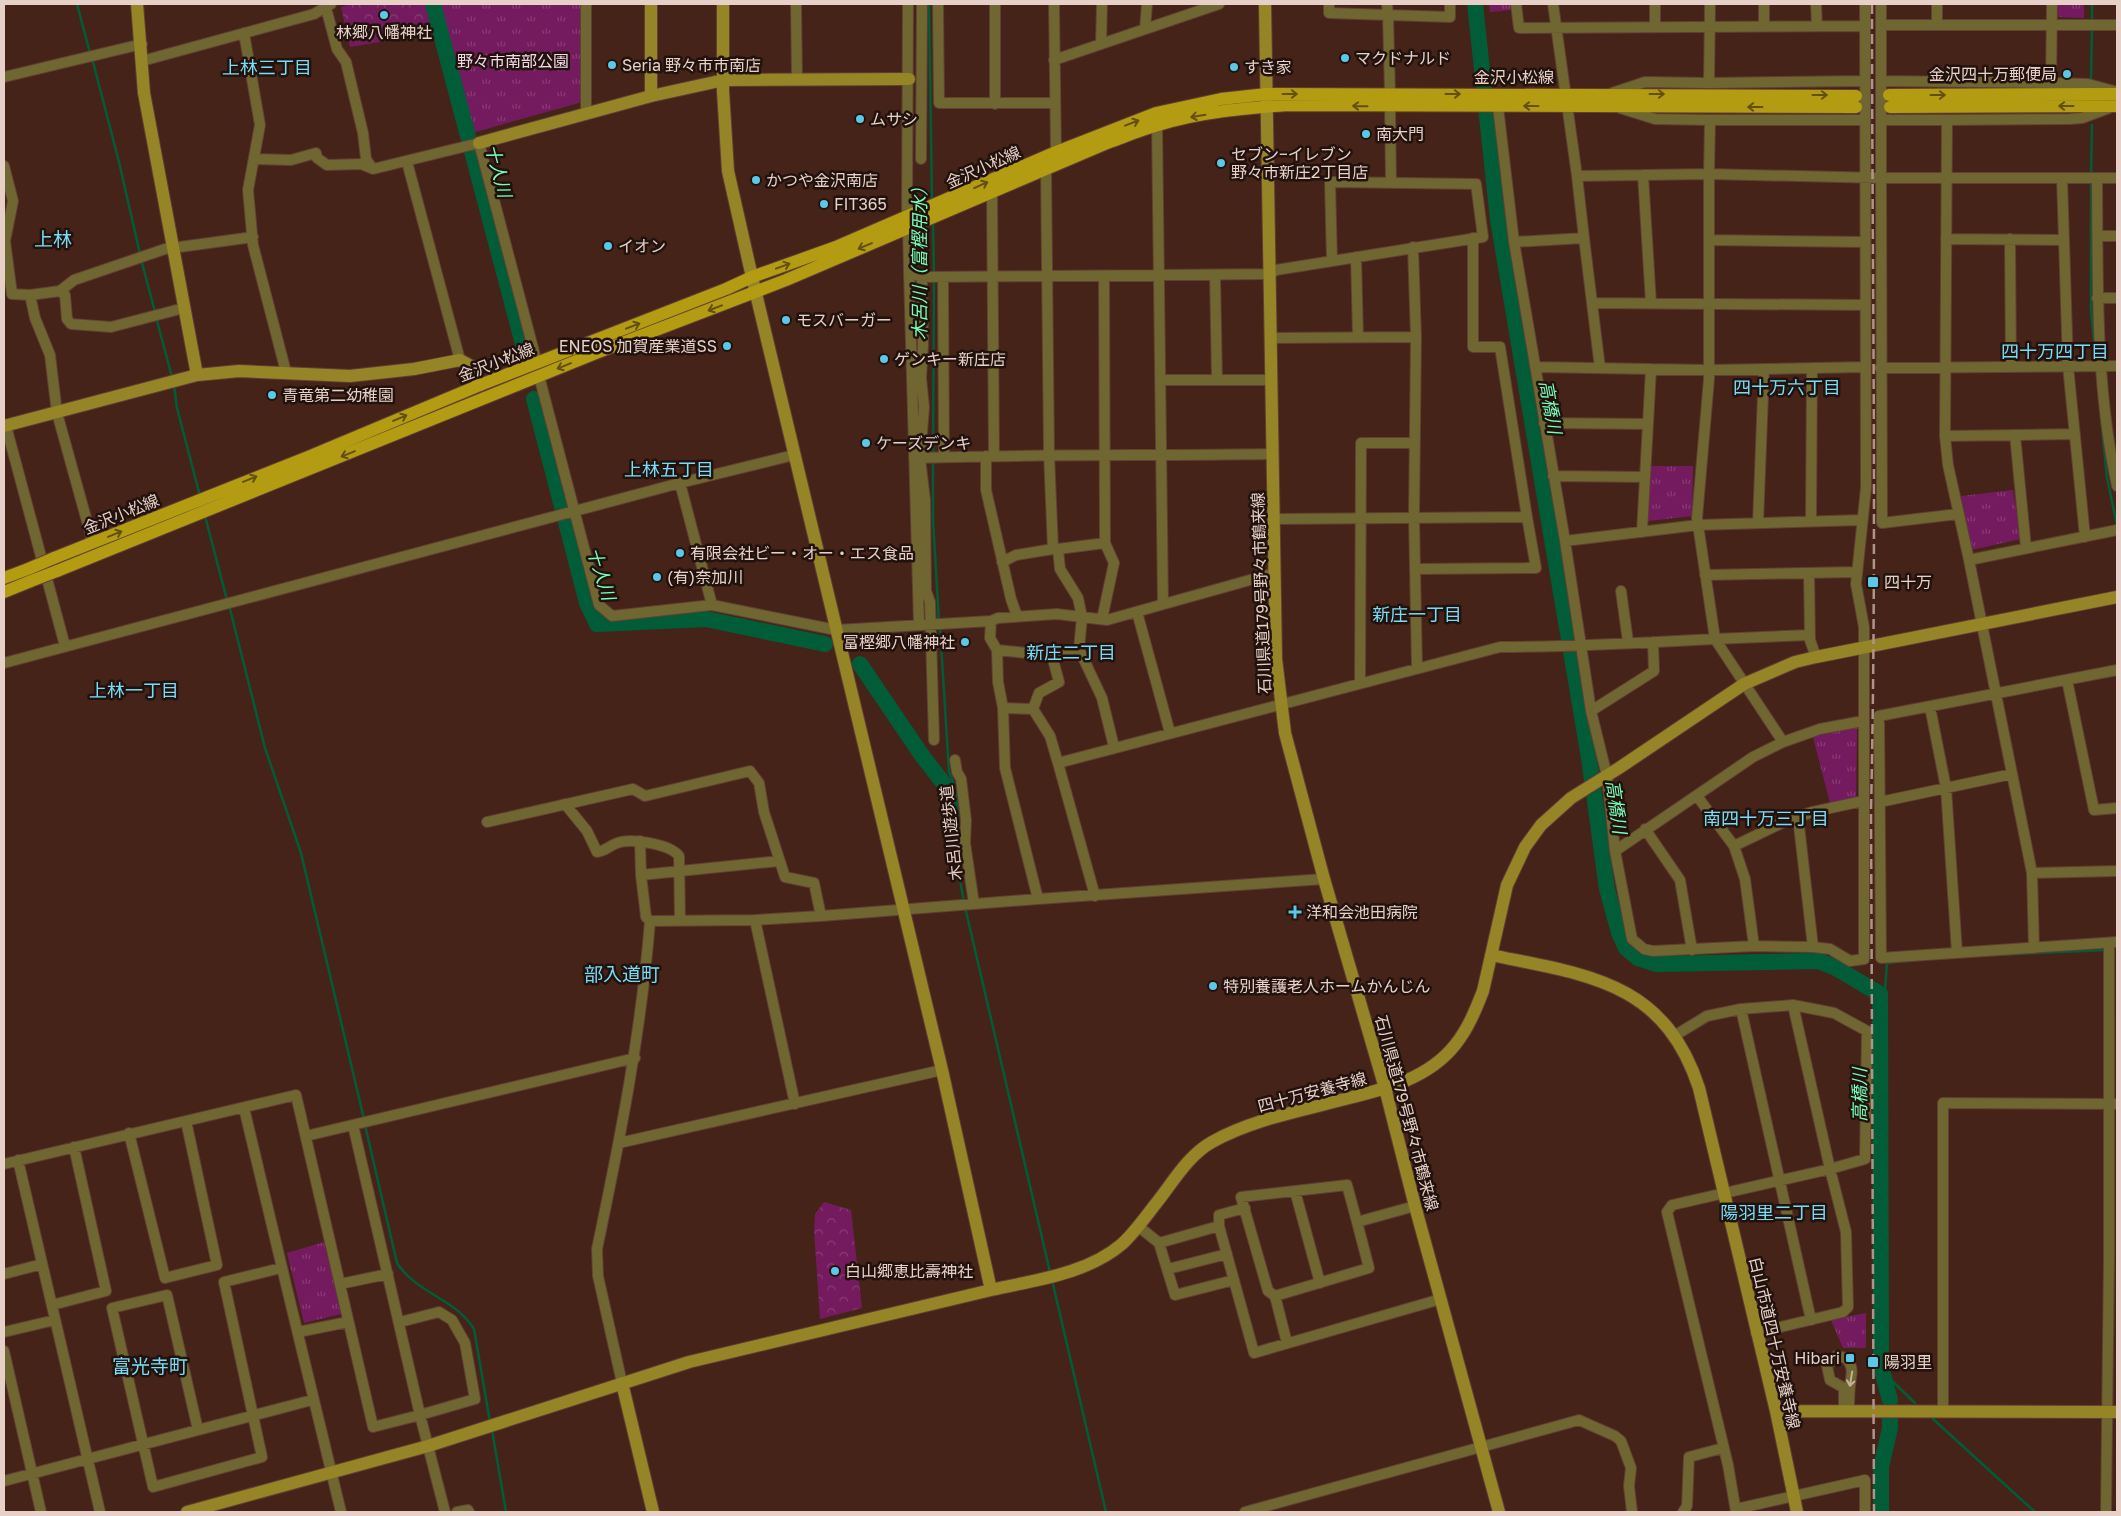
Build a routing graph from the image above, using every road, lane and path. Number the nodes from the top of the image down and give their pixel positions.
1 (137, 4) edge
2 (586, 4) edge
3 (651, 4) edge
4 (723, 4) edge
5 (796, 4) edge
6 (908, 4) edge
7 (922, 4) edge
8 (938, 4) edge
9 (995, 4) edge
10 (1054, 4) edge
11 (1102, 4) edge
12 (1147, 4) edge
13 (1218, 4) edge
14 (1265, 4) edge
15 (1329, 4) edge
16 (1387, 4) edge
17 (1450, 4) edge
18 (1516, 4) edge
19 (1553, 4) edge
20 (1655, 4) edge
21 (1710, 4) edge
22 (1764, 4) edge
23 (1816, 4) edge
24 (1865, 4) edge
25 (1881, 4) edge
26 (1937, 4) edge
27 (2052, 4) edge
28 (328, 6) edge
29 (1388, 15) junction
30 (1881, 25) junction
31 (1937, 25) junction
32 (2052, 25) junction
33 (2117, 25) edge
34 (1656, 26) junction
35 (1710, 26) junction
36 (1764, 26) junction
37 (1817, 26) junction
38 (1866, 26) junction
39 (1556, 27) junction
40 (1145, 29) junction
41 (244, 33) junction
42 (142, 44) junction
43 (1101, 44) junction
44 (1054, 60) junction
45 (142, 61) junction
46 (4, 77) edge
47 (797, 79) junction
48 (909, 79) junction
49 (724, 80) junction
50 (1865, 81) junction
51 (1881, 82) junction
52 (1709, 83) junction
53 (2051, 83) junction
54 (1608, 94) junction
55 (651, 96) junction
56 (1267, 100) junction
57 (1390, 100) junction
58 (1566, 100) junction
59 (2117, 100) edge
60 (1890, 101) dead end
61 (1496, 102) junction
62 (1054, 103) junction
63 (995, 104) junction
64 (1615, 106) junction
65 (586, 114) junction
66 (1710, 120) junction
67 (1864, 120) junction
68 (1880, 120) junction
69 (1947, 120) junction
70 (1157, 125) junction
71 (472, 144) junction
72 (1056, 152) junction
73 (254, 159) junction
74 (921, 160) dead end
75 (407, 162) junction
76 (4, 166) edge
77 (373, 169) junction
78 (1046, 169) junction
79 (1709, 174) junction
80 (1643, 175) junction
81 (1577, 176) junction
82 (1864, 178) junction
83 (1881, 178) junction
84 (1947, 178) junction
85 (2062, 178) junction
86 (2093, 178) junction
87 (2117, 178) edge
88 (1390, 182) junction
89 (992, 192) junction
90 (931, 212) junction
91 (907, 222) junction
92 (2098, 236) junction
93 (2117, 236) edge
94 (253, 237) junction
95 (1473, 238) junction
96 (1584, 238) junction
97 (1946, 239) junction
98 (2010, 239) junction
99 (1709, 240) junction
100 (2064, 240) junction
101 (1514, 242) junction
102 (1865, 242) junction
103 (1413, 247) junction
104 (172, 248) junction
105 (1356, 257) junction
106 (1332, 261) junction
107 (910, 273) junction
108 (1270, 274) junction
109 (1048, 275) junction
110 (1215, 275) junction
111 (994, 276) junction
112 (1104, 276) junction
113 (1160, 276) junction
114 (924, 277) junction
115 (939, 277) junction
116 (752, 278) junction
117 (60, 291) junction
118 (756, 292) junction
119 (30, 295) junction
120 (2097, 298) junction
121 (2117, 298) edge
122 (1592, 302) junction
123 (1652, 303) junction
124 (1709, 304) junction
125 (1865, 305) junction
126 (184, 308) junction
127 (1358, 337) junction
128 (1416, 337) junction
129 (1271, 338) junction
130 (460, 360) junction
131 (2068, 366) junction
132 (2097, 366) junction
133 (2117, 366) edge
134 (1865, 367) junction
135 (1535, 368) junction
136 (1600, 368) junction
137 (1764, 368) junction
138 (1812, 368) junction
139 (1880, 368) junction
140 (1945, 368) junction
141 (2011, 368) junction
142 (1651, 369) junction
143 (538, 370) junction
144 (1709, 370) junction
145 (286, 372) junction
146 (197, 375) junction
147 (1160, 380) junction
148 (1217, 380) junction
149 (1271, 380) junction
150 (480, 385) junction
151 (57, 413) junction
152 (1544, 423) junction
153 (1648, 424) junction
154 (5, 426) edge
155 (2075, 434) junction
156 (2015, 435) junction
157 (1945, 436) junction
158 (1415, 443) junction
159 (1049, 454) junction
160 (1272, 454) junction
161 (794, 455) junction
162 (1105, 455) junction
163 (990, 456) junction
164 (1161, 456) junction
165 (928, 457) junction
166 (1554, 476) junction
167 (1645, 477) junction
168 (680, 484) junction
169 (2117, 486) edge
170 (201, 506) junction
171 (1958, 514) junction
172 (568, 515) junction
173 (1361, 517) junction
174 (1414, 517) junction
175 (1527, 517) junction
176 (1275, 519) junction
177 (1862, 520) junction
178 (1811, 521) junction
179 (1758, 523) junction
180 (1698, 525) junction
181 (2117, 530) edge
182 (1642, 532) junction
183 (2085, 537) junction
184 (1565, 541) junction
185 (92, 543) junction
186 (1105, 543) junction
187 (2026, 548) junction
188 (1056, 549) junction
189 (1969, 560) junction
190 (1002, 562) junction
191 (55, 564) junction
192 (1415, 569) junction
193 (1857, 572) junction
194 (1275, 573) junction
195 (1809, 573) junction
196 (30, 575) junction
197 (1705, 575) junction
198 (4, 578) edge
199 (1621, 590) dead end
200 (4, 592) edge
201 (2117, 597) edge
202 (1163, 603) junction
203 (712, 605) junction
204 (1137, 612) junction
205 (1017, 616) junction
206 (1082, 617) junction
207 (1102, 619) junction
208 (991, 621) junction
209 (919, 624) junction
210 (932, 624) junction
211 (1982, 624) junction
212 (836, 630) junction
213 (1810, 635) junction
214 (1715, 639) junction
215 (1628, 642) junction
216 (1653, 642) junction
217 (1579, 644) junction
218 (65, 646) junction
219 (1864, 647) junction
220 (1079, 649) junction
221 (997, 650) junction
222 (1052, 652) junction
223 (1816, 657) junction
224 (4, 663) edge
225 (1417, 668) junction
226 (2117, 670) edge
227 (2067, 680) junction
228 (1360, 683) junction
229 (1744, 684) junction
230 (1996, 693) junction
231 (1281, 704) junction
232 (1930, 707) junction
233 (1003, 708) junction
234 (1033, 709) junction
235 (1591, 711) junction
236 (1863, 721) junction
237 (1170, 733) junction
238 (934, 740) dead end
239 (1782, 742) junction
240 (1114, 747) junction
241 (955, 760) dead end
242 (1058, 763) junction
243 (2012, 774) junction
244 (1602, 778) junction
245 (1946, 788) junction
246 (1697, 796) junction
247 (1863, 801) junction
248 (1880, 802) junction
249 (565, 804) junction
250 (2117, 808) edge
251 (1798, 817) junction
252 (487, 822) dead end
253 (1645, 829) junction
254 (640, 841) junction
255 (1734, 846) junction
256 (1615, 851) junction
257 (779, 860) junction
258 (2117, 871) edge
259 (680, 872) junction
260 (2032, 873) junction
261 (641, 875) junction
262 (1324, 880) junction
263 (1095, 896) junction
264 (1038, 898) junction
265 (967, 905) junction
266 (903, 910) junction
267 (821, 916) junction
268 (755, 920) junction
269 (650, 921) junction
270 (680, 921) junction
271 (1754, 946) junction
272 (2111, 946) edge
273 (1813, 947) junction
274 (2034, 948) junction
275 (1692, 950) junction
276 (1957, 953) junction
277 (1491, 955) junction
278 (1793, 1005) junction
279 (1741, 1009) junction
280 (1674, 1036) junction
281 (635, 1058) junction
282 (942, 1070) junction
283 (1385, 1088) junction
284 (795, 1104) junction
285 (2113, 1104) edge
286 (244, 1108) junction
287 (186, 1121) junction
288 (355, 1125) junction
289 (129, 1133) junction
290 (306, 1136) junction
291 (620, 1142) junction
292 (74, 1147) junction
293 (18, 1160) junction
294 (4, 1164) edge
295 (1830, 1169) junction
296 (1779, 1179) junction
297 (1295, 1191) junction
298 (1723, 1192) junction
299 (1415, 1206) junction
300 (1245, 1208) junction
301 (1358, 1222) junction
302 (1138, 1226) junction
303 (1219, 1226) junction
304 (1159, 1243) junction
305 (1227, 1254) junction
306 (42, 1264) junction
307 (281, 1268) junction
308 (1168, 1269) junction
309 (4, 1274) edge
310 (388, 1274) junction
311 (1234, 1280) junction
312 (1320, 1283) junction
313 (340, 1284) junction
314 (991, 1290) junction
315 (1275, 1296) junction
316 (1441, 1299) junction
317 (52, 1305) junction
318 (55, 1320) junction
319 (1811, 1320) junction
320 (348, 1322) junction
321 (400, 1322) junction
322 (4, 1332) edge
323 (298, 1332) junction
324 (1756, 1333) junction
325 (1287, 1343) junction
326 (4, 1351) edge
327 (622, 1383) junction
328 (312, 1400) junction
329 (1776, 1411) junction
330 (1847, 1412) junction
331 (1942, 1412) junction
332 (2112, 1412) edge
333 (254, 1415) junction
334 (420, 1415) junction
335 (198, 1430) junction
336 (143, 1444) junction
337 (428, 1446) junction
338 (1481, 1447) junction
339 (1723, 1448) junction
340 (87, 1460) junction
341 (331, 1473) junction
342 (33, 1474) junction
343 (4, 1482) edge
344 (1794, 1496) junction
345 (1736, 1510) edge
346 (41, 1512) edge
347 (100, 1512) edge
348 (187, 1512) edge
349 (340, 1512) edge
350 (445, 1512) edge
351 (457, 1512) edge
352 (469, 1512) edge
353 (653, 1512) edge
354 (1245, 1512) edge
355 (1499, 1512) edge
356 (1632, 1512) edge
357 (1683, 1512) edge
358 (1797, 1512) edge
359 (1865, 1512) edge
360 (2106, 1512) edge

1 - 42 street
2 - 65 street
3 - 55 street
4 - 49 street
5 - 47 street
6 - 48 street
7 - 74 street
8 - 63 street
9 - 63 street
10 - 44 street
11 - 43 street
12 - 40 street
13 - 40 street
14 - 56 street, 石川県道179号野々市鶴来線
15 - 29 street
16 - 29 street
17 - 29 street
18 - 39 street
19 - 39 street
20 - 34 street
21 - 35 street
22 - 36 street
23 - 37 street
24 - 38 street
25 - 30 street
26 - 31 street
27 - 32 street
28 - 41 street
28 - 77 street
29 - 57 street
30 - 31 street
30 - 51 street
31 - 32 street
32 - 33 street
32 - 53 street
34 - 35 street
34 - 39 street
35 - 36 street
35 - 52 street
36 - 37 street
37 - 38 street
38 - 50 street
39 - 58 street
40 - 43 street
41 - 45 street
41 - 73 street
42 - 45 street
42 - 46 street
43 - 44 street
44 - 62 street
45 - 104 street
47 - 48 street
47 - 49 street
48 - 91 street
49 - 55 street
49 - 116 street
50 - 52 street
50 - 67 street
51 - 53 street
51 - 68 street
52 - 54 street
53 - 59 street
54 - 58 main road, 金沢小松線
54 -> 64 main road, 金沢小松線
55 - 65 street
56 - 57 main road, 金沢小松線
56 -> 70 main road, 金沢小松線
72 -> 56 main road, 金沢小松線
56 - 108 street, 石川県道179号野々市鶴来線
57 - 61 main road, 金沢小松線
57 - 88 street
58 - 61 main road, 金沢小松線
58 - 64 main road, 金沢小松線
58 - 81 street
59 - 60 main road
59 - 69 street
61 - 101 street
62 - 63 street
62 - 72 street
64 - 66 street
65 - 71 street
66 - 67 street
66 - 79 street
67 - 82 street
68 - 69 street
68 - 83 street
69 - 84 street
70 - 78 main road, 金沢小松線
70 - 113 street
71 - 75 street
71 - 143 street
90 -> 72 main road, 金沢小松線
73 - 77 street
73 - 94 street
75 - 77 street
75 - 130 street
76 - 119 street
78 - 89 main road, 金沢小松線
78 - 109 street
79 - 80 street
79 - 82 street
79 - 99 street
80 - 81 street
80 - 123 street
81 - 96 street
82 - 83 street
82 - 102 street
83 - 84 street
83 - 139 street
84 - 85 street
84 - 97 street
85 - 86 street
85 - 100 street
86 - 87 street
86 - 92 street
88 - 95 street
88 - 106 street
89 - 90 main road, 金沢小松線
89 - 111 street
90 - 91 main road, 金沢小松線
91 - 107 street
116 -> 91 main road, 金沢小松線
91 -> 118 main road, 金沢小松線
92 - 93 street
92 - 120 street
94 - 104 street
94 - 145 street
95 - 103 street
95 - 175 street
96 - 101 street
96 - 122 street
97 - 98 street
97 - 140 street
98 - 100 street
98 - 141 street
99 - 102 street
99 - 124 street
100 - 131 street
101 - 135 street
102 - 125 street
103 - 105 street
103 - 128 street
104 - 117 street
104 - 126 street
105 - 106 street
105 - 127 street
106 - 108 street
107 - 114 street
107 - 165 street
108 - 110 street
108 - 129 street, 石川県道179号野々市鶴来線
109 - 111 street
109 - 112 street
109 - 159 street
110 - 113 street
110 - 148 street
111 - 115 street
111 - 163 street
112 - 113 street
112 - 162 street
113 - 147 street
114 - 115 street
114 - 165 street
115 - 165 street
116 - 118 street
143 -> 116 main road, 金沢小松線
117 - 119 street
117 - 126 street
118 -> 143 main road, 金沢小松線
118 - 161 street
119 - 151 street
120 - 121 street
120 - 132 street
122 - 123 street
122 - 136 street
123 - 124 street
124 - 125 street
124 - 144 street
125 - 134 street
126 - 146 street
127 - 128 street
127 - 129 street
128 - 158 street
129 - 149 street, 石川県道179号野々市鶴来線
130 - 145 street
130 - 150 street
131 - 132 street
131 - 141 street
131 - 155 street
132 - 133 street
132 - 169 street
134 - 138 street
134 - 177 street
135 - 136 street
135 - 152 street
136 - 142 street
137 - 138 street
137 - 144 street
137 - 179 street
138 - 178 street
139 - 140 street
139 - 171 street
140 - 141 street
140 - 157 street
142 - 144 street
142 - 153 street
143 - 150 main road, 金沢小松線
143 -> 170 main road, 金沢小松線
143 - 172 street
144 - 180 street
145 - 146 street
146 - 151 street
147 - 148 street
147 - 164 street
148 - 149 street
149 - 160 street, 石川県道179号野々市鶴来線
170 -> 150 main road, 金沢小松線
151 - 154 street
151 - 185 street
152 - 153 street
152 - 166 street
153 - 167 street
154 - 218 street
155 - 156 street
155 - 183 street
156 - 157 street
156 - 187 street
157 - 171 street
158 - 173 street
158 - 174 street
159 - 162 street
159 - 163 street
159 - 188 street
160 - 164 street
160 - 176 street, 石川県道179号野々市鶴来線
161 - 168 street
161 - 212 street
162 - 164 street
162 - 186 street
163 - 165 street
163 - 190 street
164 - 202 street
165 - 209 street
165 - 210 street
166 - 167 street
166 - 184 street
167 - 182 street
168 - 172 street
168 - 203 street
185 -> 170 main road, 金沢小松線
170 - 191 main road, 金沢小松線
171 - 189 street
172 - 203 street
172 - 218 street
173 - 174 street
173 - 176 street
173 - 228 street
174 - 175 street
174 - 192 street
175 - 192 street
176 - 194 street, 石川県道179号野々市鶴来線
177 - 178 street
177 - 193 street
178 - 179 street
179 - 180 street
180 - 182 street
180 - 197 street
181 - 183 street
182 - 184 street
183 - 187 street
184 - 217 street
185 - 191 main road, 金沢小松線
186 - 188 street
186 - 207 street
187 - 189 street
188 - 190 street
188 - 206 street
189 - 211 street
190 - 205 street
191 - 196 main road, 金沢小松線, bridge
192 - 225 street
193 - 195 street
193 - 219 street
194 - 202 street
194 - 231 street, 石川県道179号野々市鶴来線
195 - 197 street
195 - 213 street
196 - 198 main road, 金沢小松線
196 - 200 main road, 金沢小松線
197 - 214 street
199 - 215 street
201 - 211 street, 四十万安養寺線
202 - 204 street
203 - 212 street
204 - 207 street
204 - 237 street
205 - 206 street
205 - 208 street
206 - 207 street
206 - 220 street
208 - 210 street
208 - 221 street
209 - 210 street
209 - 212 street
210 - 238 street
211 - 219 street, 四十万安養寺線
211 - 230 street
212 - 266 street
213 - 214 street
213 - 223 street
214 - 216 street
214 - 229 street
215 - 216 street
215 - 217 street
216 - 235 street
217 - 225 street
217 - 235 street
218 - 224 street
219 - 223 street, 四十万安養寺線
219 - 236 street
220 - 222 street
220 - 240 street
221 - 222 street
221 - 233 street
222 - 234 street
223 - 229 street, 四十万安養寺線
225 - 228 street
226 - 227 street
227 - 230 street
227 - 250 street
228 - 231 street
229 - 239 street
229 - 244 street, 四十万安養寺線
230 - 232 street
230 - 243 street
231 - 237 street
231 - 262 street, 石川県道179号野々市鶴来線
232 - 245 street
232 - 248 street
233 - 234 street
233 - 264 street
234 - 242 street
235 - 244 street
236 - 239 street
236 - 247 street
237 - 240 street
239 - 246 street
240 - 242 street
241 - 265 street, 木呂川遊歩道
242 - 263 street
243 - 245 street
243 - 260 street
244 - 256 street
244 - 277 street, 四十万安養寺線
245 - 248 street
245 - 276 street
246 - 253 street
246 - 255 street
247 - 251 street
247 - 273 street
248 - 276 street
249 - 252 street
249 - 254 street
249 - 257 street
251 - 255 street
251 - 273 street
253 - 256 street
253 - 275 street
254 - 259 street
254 - 261 street
255 - 271 street
256 - 275 street
257 - 259 street
257 - 267 street
258 - 260 street
259 - 261 street
259 - 270 street
260 - 274 street
261 - 269 street
262 - 263 street
262 - 283 street, 石川県道179号野々市鶴来線
263 - 264 street
264 - 265 street
265 - 266 street
266 - 267 street
266 - 282 street
267 - 268 street
268 - 270 street
268 - 284 street
269 - 270 street
269 - 281 street
271 - 273 street
271 - 275 street
272 - 274 street
272 - 285 street
274 - 276 street
277 - 280 street, 白山市道四十万安養寺線
277 - 283 street, 四十万安養寺線
278 - 279 street
278 - 295 street
278 - 295 street
279 - 280 street
279 - 296 street
280 - 298 street, 白山市道四十万安養寺線
281 - 288 street
281 - 291 street
282 - 284 street
282 - 314 street
283 - 299 street, 石川県道179号野々市鶴来線
283 - 302 street, 四十万安養寺線
284 - 291 street
285 - 331 street
285 - 332 street
286 - 287 street
286 - 290 street
286 - 307 street
287 - 289 street
287 - 289 street
288 - 290 street
288 - 310 street
289 - 292 street
290 - 313 street
291 - 327 street
292 - 293 street
292 - 317 street
293 - 294 street
293 - 306 street
295 - 296 street
295 - 319 street
296 - 298 street
296 - 319 street
297 - 300 street
297 - 301 street
297 - 312 street
298 - 324 street, 白山市道四十万安養寺線
298 - 339 street
299 - 301 street
299 - 316 street, 石川県道179号野々市鶴来線
300 - 303 street
300 - 315 street
301 - 312 street
302 - 304 street
302 - 314 street, 四十万安養寺線
303 - 304 street
303 - 305 street
304 - 308 street
305 - 308 street
305 - 311 street
306 - 309 street
306 - 317 street
307 - 323 street
307 - 333 street
308 - 311 street
310 - 313 street
310 - 321 street
311 - 325 street
312 - 315 street
313 - 320 street
314 - 327 street, 四十万安養寺線
315 - 325 street
316 - 325 street
316 - 338 street, 石川県道179号野々市鶴来線
317 - 318 street
318 - 322 street
318 - 340 street
319 - 324 street
320 - 323 street
320 - 334 street
321 - 334 street
321 - 334 street
323 - 328 street
324 - 329 street, 白山市道四十万安養寺線
326 - 342 street
327 - 337 street, 四十万安養寺線
327 - 353 street
328 - 333 street
328 - 341 street
329 - 330 street
329 - 344 street, 白山市道四十万安養寺線
330 -> 330 street
330 - 331 street
331 - 332 street
332 - 360 street
333 - 335 street
333 - 336 street
334 - 337 street
335 - 336 street
335 - 336 street
336 - 340 street
337 - 341 street, 四十万安養寺線
337 - 350 street
338 - 354 street
338 - 355 street, 石川県道179号野々市鶴来線
338 - 356 street
339 - 345 street
339 - 357 street
340 - 342 street
340 - 347 street
341 - 348 street, 四十万安養寺線
341 - 349 street
342 - 343 street
342 - 346 street
344 - 345 street
344 - 358 street, 白山市道四十万安養寺線
344 - 359 street
351 - 352 street

